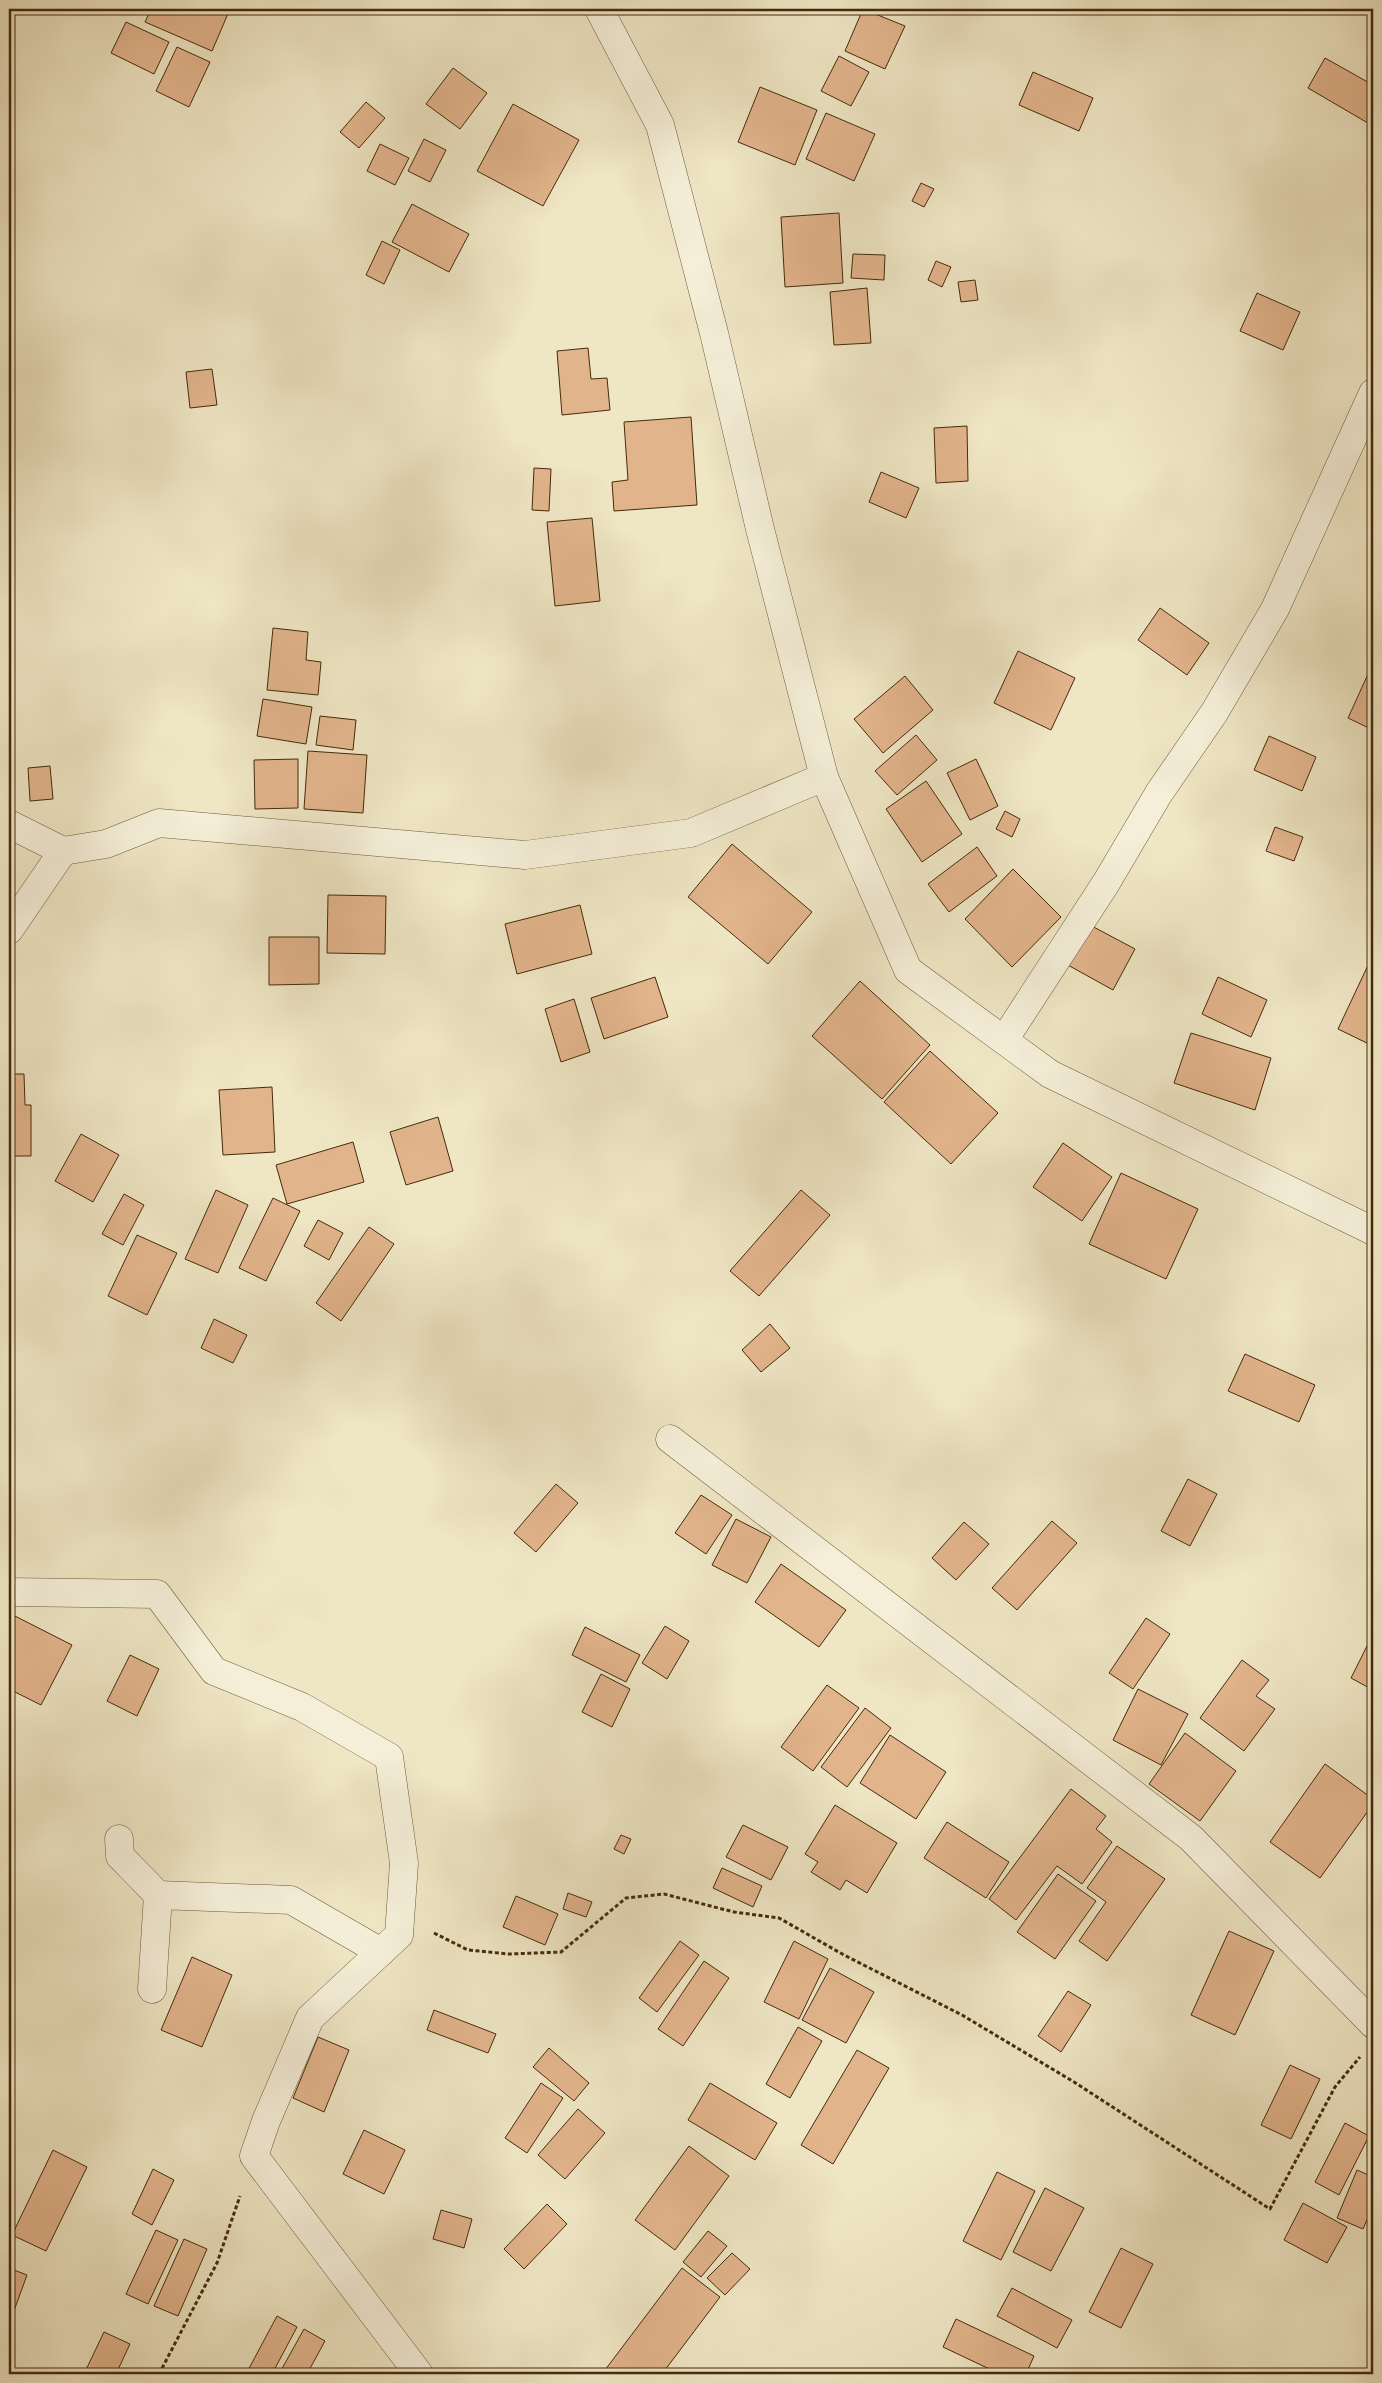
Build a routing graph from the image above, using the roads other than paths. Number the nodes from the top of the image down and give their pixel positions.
1 (599, 9) edge
2 (1373, 393) edge
3 (824, 777) junction
4 (9, 824) edge
5 (63, 852) junction
6 (9, 930) edge
7 (1004, 1040) junction
8 (1373, 1232) edge
9 (670, 1439) dead end
10 (9, 1592) edge
11 (119, 1839) dead end
12 (158, 1894) junction
13 (381, 1952) junction
14 (152, 1989) dead end
15 (1373, 2024) edge
16 (419, 2374) edge

1 - 3 street
2 - 7 street
3 - 5 street
3 - 7 street
4 - 5 street
5 - 6 street
7 - 8 street
9 - 15 street
10 - 13 street
11 - 12 street
12 - 13 street
12 - 14 street
13 - 16 street

